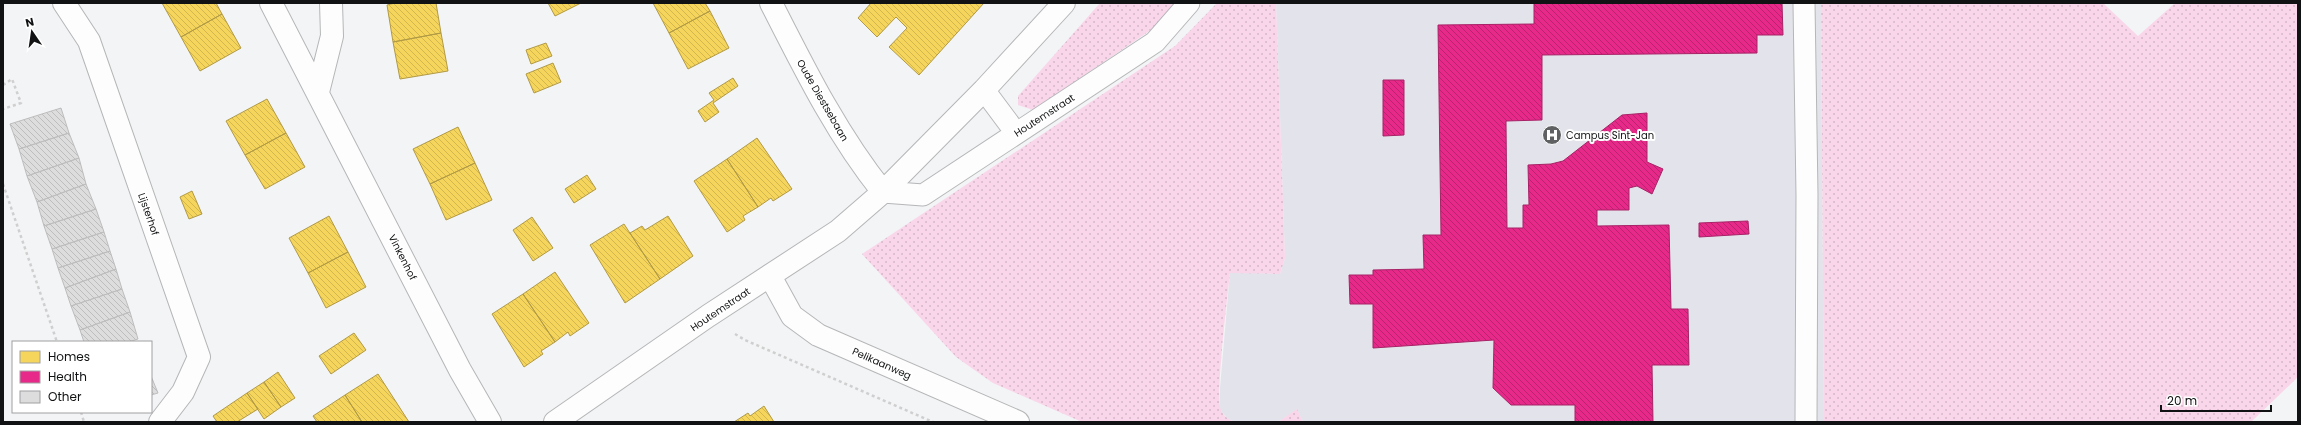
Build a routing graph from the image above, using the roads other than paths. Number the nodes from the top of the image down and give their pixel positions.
1 (64, 3) edge
2 (271, 3) edge
3 (331, 3) edge
4 (771, 3) edge
5 (1064, 3) edge
6 (1189, 3) edge
7 (1804, 3) edge
8 (984, 90) junction
9 (318, 92) junction
10 (1016, 133) junction
11 (883, 192) junction
12 (770, 276) junction
13 (160, 422) edge
14 (490, 422) edge
15 (555, 422) edge
16 (1018, 422) edge
17 (1806, 422) edge

1 - 13 street, Lijsterhof
2 - 9 street, Vinkenhof
3 - 9 street
4 - 11 street, Oude Diestsebaan
5 - 8 street, Houtemstraat
6 - 10 lane, Houtemstraat
7 - 17 lane
8 - 10 lane
8 - 11 street, Houtemstraat
9 - 14 street, Vinkenhof
10 - 11 lane, Houtemstraat
11 - 12 street, Houtemstraat
12 - 15 street, Houtemstraat
12 - 16 street, Pelikaanweg

